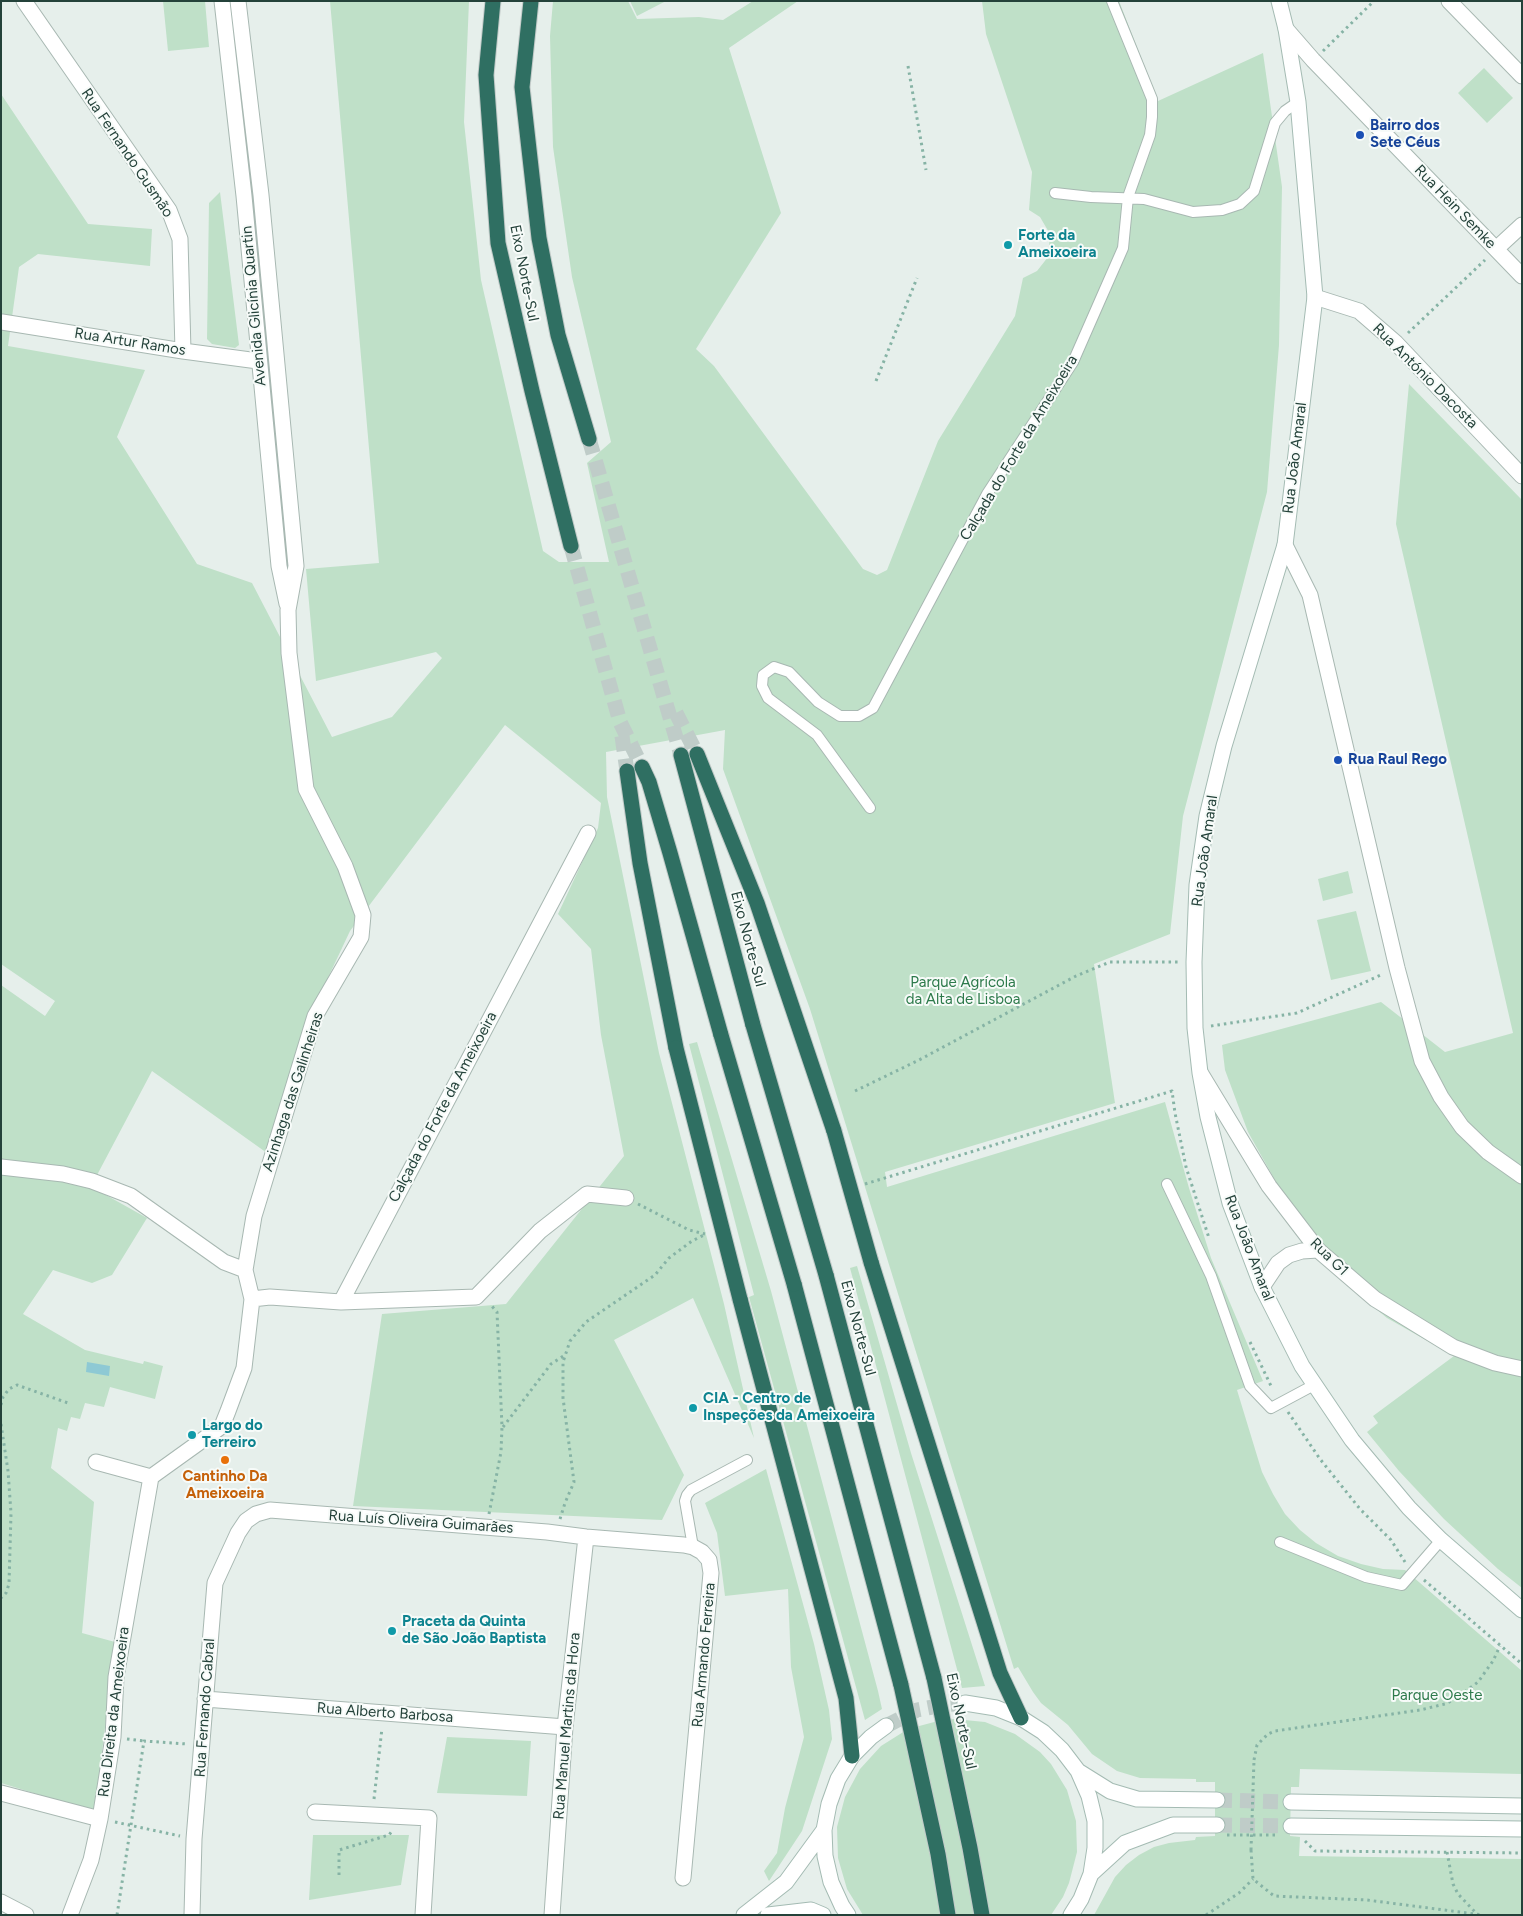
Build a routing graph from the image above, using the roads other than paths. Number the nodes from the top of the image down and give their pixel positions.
1 (24, 1) edge
2 (222, 1) edge
3 (238, 1) edge
4 (493, 1) edge
5 (531, 1) edge
6 (1112, 1) edge
7 (1279, 1) edge
8 (1449, 1) edge
9 (225, 24) junction
10 (240, 24) junction
11 (1286, 28) junction
12 (1522, 76) edge
13 (1298, 102) junction
14 (1055, 193) dead end
15 (1128, 197) junction
16 (1522, 225) edge
17 (1496, 249) junction
18 (1522, 276) edge
19 (1315, 297) junction
20 (2, 322) edge
21 (183, 351) junction
22 (258, 361) junction
23 (277, 363) junction
24 (589, 439) tunnel mouth
25 (1522, 476) edge
26 (1285, 545) junction
27 (571, 546) tunnel mouth
28 (288, 610) junction
29 (642, 768) tunnel mouth
30 (627, 772) tunnel mouth
31 (870, 808) dead end
32 (588, 833) dead end
33 (345, 866) joint
34 (1200, 1073) junction
35 (1, 1168) edge
36 (1522, 1176) edge
37 (1168, 1184) dead end
38 (626, 1198) road end
39 (1318, 1250) junction
40 (245, 1270) junction
41 (1262, 1286) junction
42 (252, 1300) junction
43 (342, 1302) junction
44 (1522, 1370) edge
45 (1314, 1385) junction
46 (747, 1460) dead end
47 (96, 1462) dead end
48 (151, 1477) junction
49 (256, 1514) joint
50 (586, 1537) junction
51 (1441, 1540) junction
52 (1280, 1542) dead end
53 (693, 1547) junction
54 (1522, 1610) edge
55 (205, 1699) junction
56 (965, 1703) tunnel mouth
57 (1020, 1718) junction
58 (886, 1726) tunnel mouth
59 (565, 1727) junction
60 (852, 1756) junction
61 (1078, 1771) junction
62 (1, 1793) edge
63 (1217, 1800) tunnel mouth
64 (1291, 1802) tunnel mouth
65 (1522, 1806) edge
66 (315, 1812) dead end
67 (100, 1818) junction
68 (1522, 1829) edge
69 (824, 1830) junction
70 (1219, 1830) tunnel mouth
71 (1290, 1832) tunnel mouth
72 (1091, 1874) junction
73 (683, 1878) dead end
74 (1, 1902) edge
75 (26, 1915) edge
76 (70, 1915) edge
77 (192, 1915) edge
78 (423, 1915) edge
79 (552, 1915) edge
80 (744, 1915) edge
81 (768, 1915) edge
82 (823, 1915) edge
83 (848, 1915) edge
84 (948, 1915) edge
85 (982, 1915) edge
86 (1071, 1915) edge

1 - 21 street, Rua Fernando Gusmão
2 - 9 street, Avenida Glicínia Quartin
3 - 10 street, Avenida Glicínia Quartin
4 - 27 highway, Eixo Norte-Sul
5 - 24 highway, Eixo Norte-Sul
6 - 15 lane, Calçada do Forte da Ameixoeira
7 - 11 street, Rua João Amaral
8 - 12 street
9 - 10 lane
9 - 22 street, Avenida Glicínia Quartin
10 - 23 street, Avenida Glicínia Quartin
11 - 13 street, Rua João Amaral
11 - 17 street, Rua Hein Semke
13 - 15 lane
13 - 19 street, Rua João Amaral
14 - 15 lane
15 - 31 lane, Calçada do Forte da Ameixoeira
16 - 17 street
17 - 18 street, Rua Hein Semke
19 - 25 street, Rua António Dacosta
19 - 26 street, Rua João Amaral
20 - 21 street, Rua Artur Ramos
21 - 22 street, Rua Artur Ramos
22 - 23 lane
22 - 28 street, Avenida Glicínia Quartin
23 - 28 street, Avenida Glicínia Quartin
26 - 34 street, Rua João Amaral
26 - 36 street
28 - 33 street, Avenida Glicínia Quartin
29 - 84 highway, bridge
30 - 60 highway, bridge
32 - 43 street, Calçada do Forte da Ameixoeira
33 - 40 street, Azinhaga das Galinheiras
34 - 39 street, Rua G1
34 - 41 street, Rua João Amaral
35 - 40 street
37 - 45 lane
38 - 43 street
39 - 41 street
39 - 44 street, Rua G1
40 - 42 street, Azinhaga das Galinheiras
41 - 45 street, Rua João Amaral
42 - 43 street
42 - 48 street
45 - 51 street, Rua João Amaral
46 - 53 lane
47 - 48 street
48 - 67 street, Rua Direita da Ameixoeira
49 - 50 street, Rua Luís Oliveira Guimarães
49 - 55 street, Rua Fernando Cabral
50 - 53 street
50 - 59 street, Rua Manuel Martins da Hora
51 - 52 lane
51 - 54 street, Rua João Amaral
53 - 73 street, Rua Armando Ferreira
55 - 59 street, Rua Alberto Barbosa
55 - 77 street, Rua Fernando Cabral
56 - 57 street
57 - 61 street
57 - 85 highway, Eixo Norte-Sul, bridge
58 - 60 street
59 - 79 street, Rua Manuel Martins da Hora
60 - 69 street
61 - 63 street
61 - 72 street
62 - 67 street
64 - 65 street
66 - 78 street
67 - 76 street, Rua Direita da Ameixoeira
68 - 71 street
69 - 80 street
69 - 83 street
70 - 72 street
72 - 86 street
74 - 75 street
81 - 82 street

